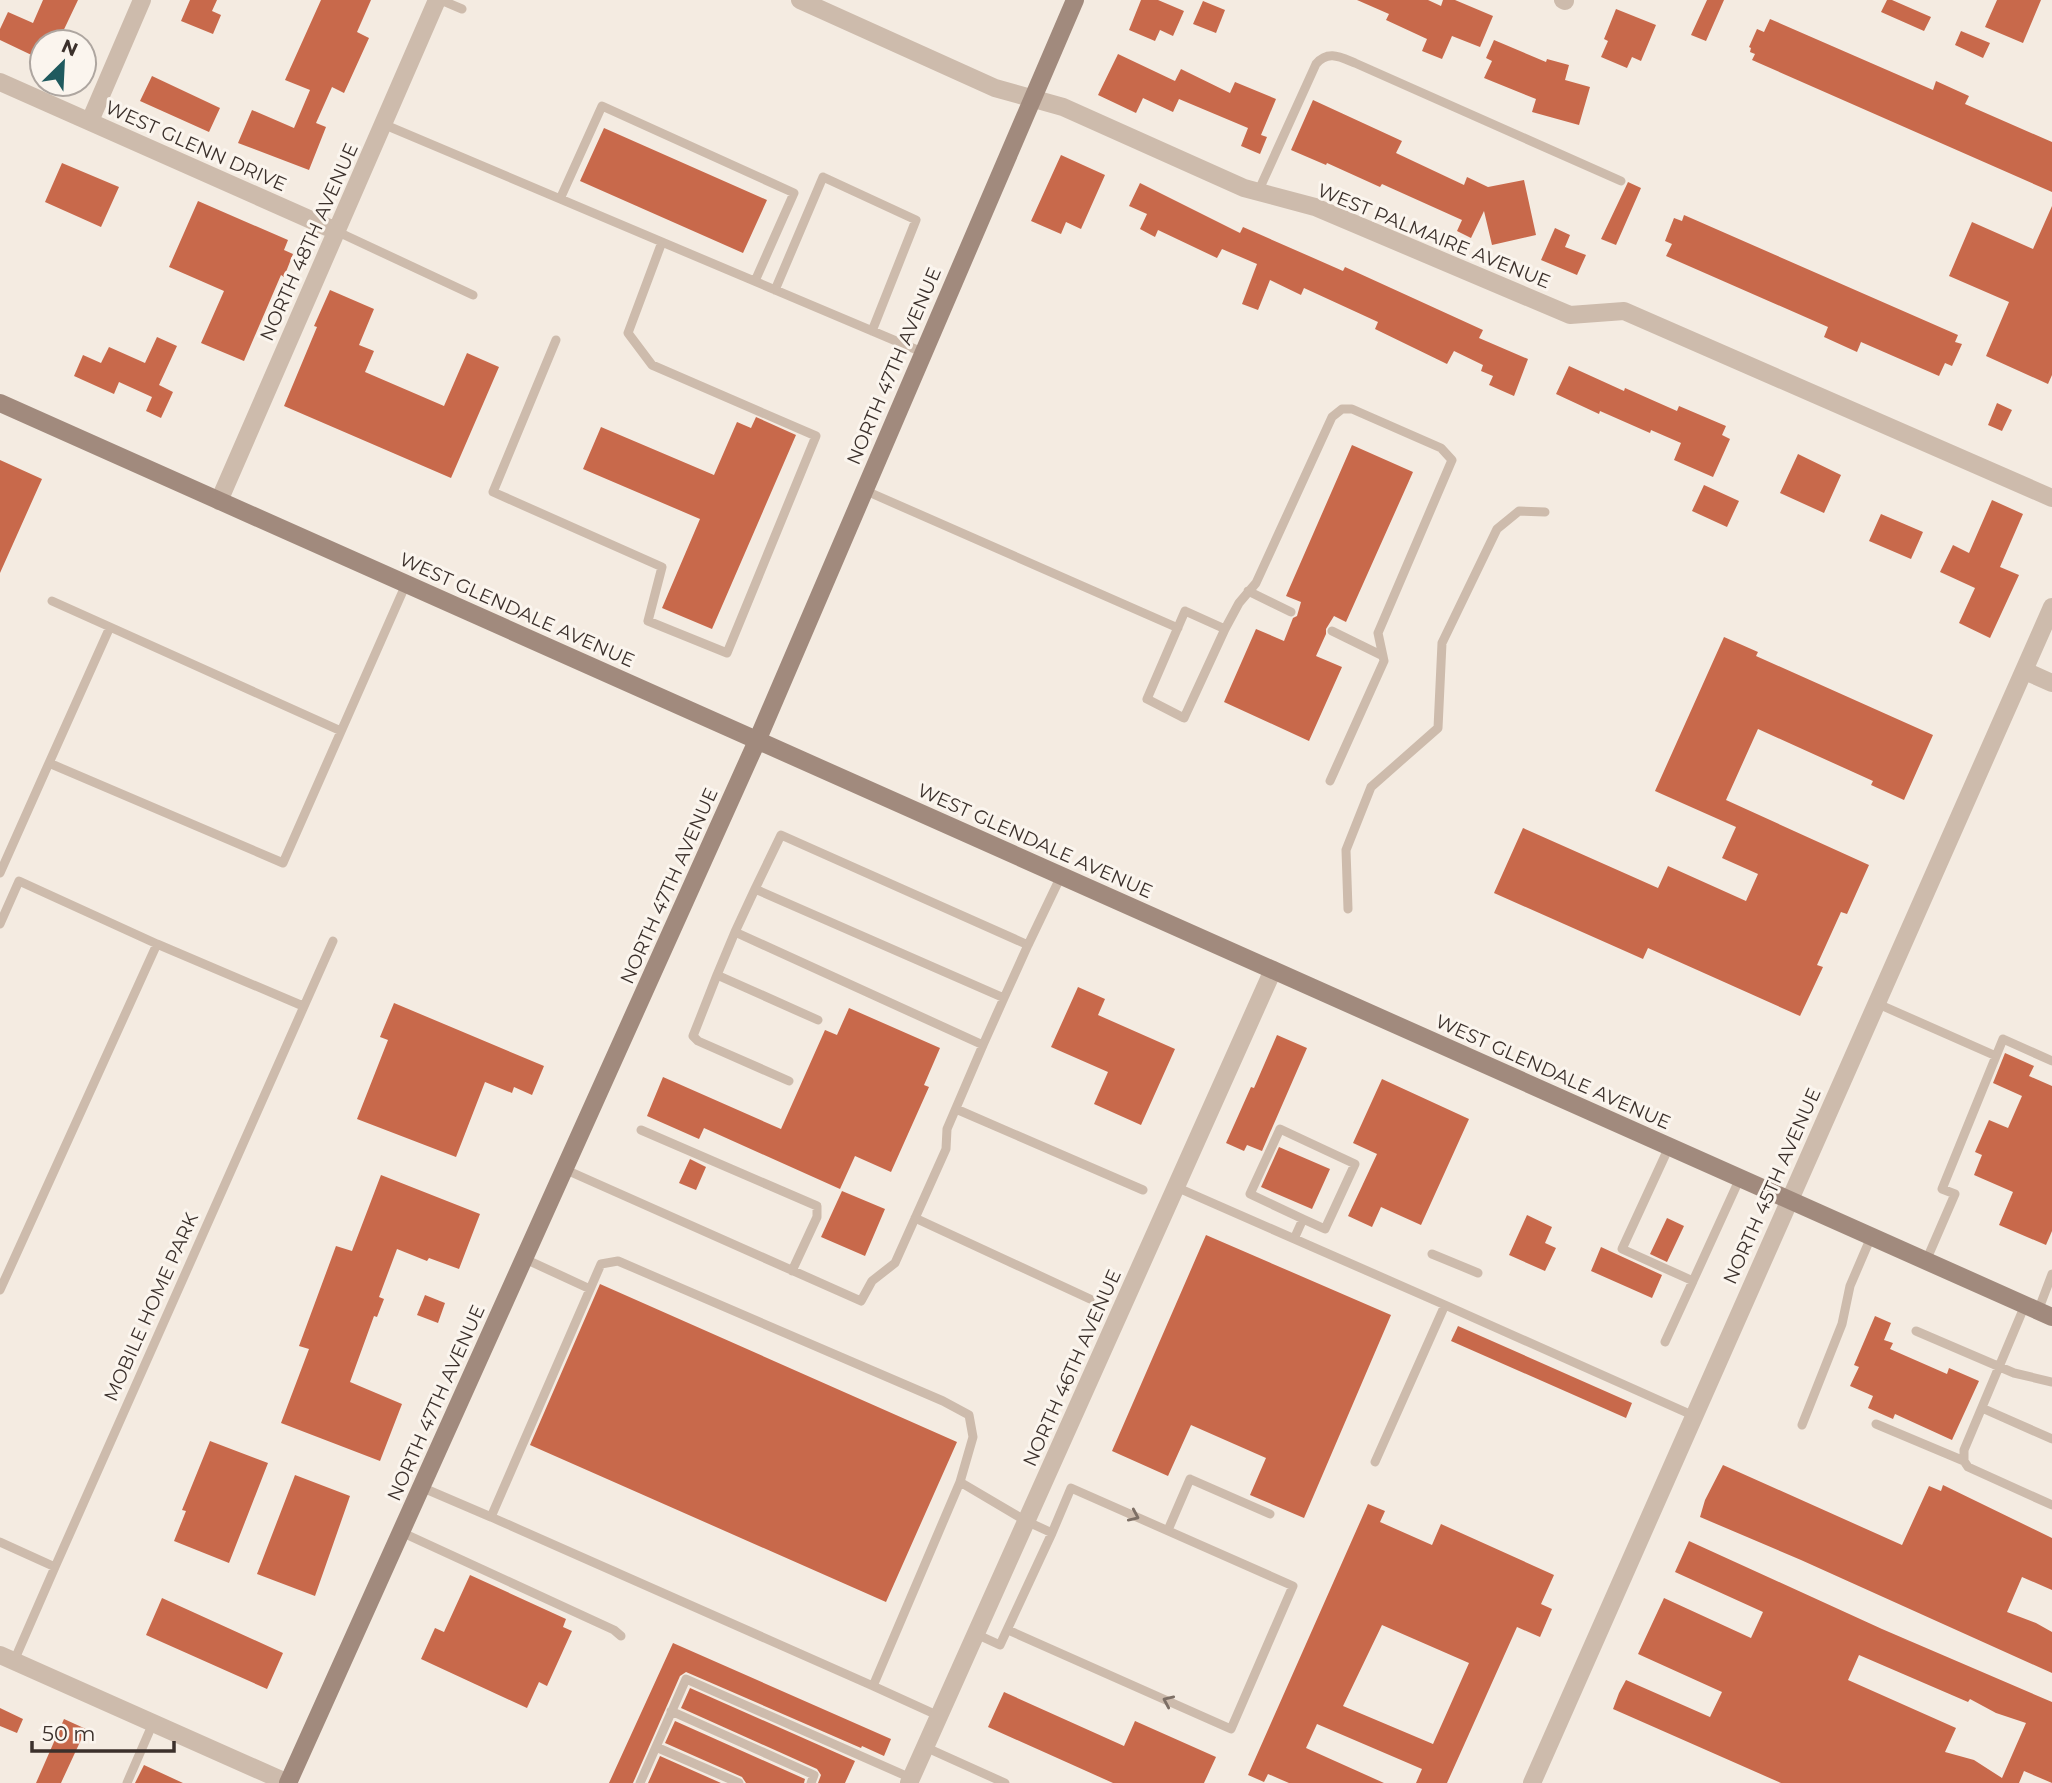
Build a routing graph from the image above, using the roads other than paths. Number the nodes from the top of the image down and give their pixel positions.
1 (142, 0) edge
2 (439, 0) edge
3 (800, 0) edge
4 (1075, 0) edge
5 (462, 9) dead end
6 (0, 82) edge
7 (1033, 100) junction
8 (90, 121) junction
9 (383, 124) junction
10 (1621, 181) dead end
11 (1258, 192) junction
12 (560, 199) junction
13 (336, 231) junction
14 (662, 242) junction
15 (755, 281) junction
16 (775, 290) junction
17 (474, 295) dead end
18 (872, 331) junction
19 (556, 340) dead end
20 (922, 352) junction
21 (0, 404) edge
22 (864, 490) junction
23 (2052, 498) edge
24 (219, 501) junction
25 (1545, 512) dead end
26 (406, 584) junction
27 (1248, 591) junction
28 (52, 601) dead end
29 (2052, 607) edge
30 (1292, 612) dead end
31 (110, 627) junction
32 (1178, 628) junction
33 (1226, 629) junction
34 (1332, 631) dead end
35 (1383, 656) junction
36 (2025, 671) junction
37 (2052, 683) edge
38 (341, 731) junction
39 (757, 741) junction
40 (48, 763) junction
41 (1330, 781) dead end
42 (0, 873) edge
43 (1060, 876) junction
44 (755, 889) junction
45 (1348, 909) dead end
46 (0, 924) edge
47 (735, 932) junction
48 (333, 941) dead end
49 (157, 944) junction
50 (1028, 945) junction
51 (1273, 970) junction
52 (717, 975) junction
53 (1004, 998) junction
54 (1876, 1003) junction
55 (303, 1006) junction
56 (818, 1020) dead end
57 (983, 1045) junction
58 (1996, 1056) junction
59 (2052, 1061) edge
60 (789, 1081) dead end
61 (956, 1109) junction
62 (641, 1130) dead end
63 (1669, 1147) junction
64 (564, 1169) junction
65 (1740, 1178) junction
66 (1176, 1187) junction
67 (1143, 1190) dead end
68 (1789, 1200) junction
69 (915, 1218) junction
70 (1303, 1219) junction
71 (1871, 1237) junction
72 (1294, 1239) junction
73 (1433, 1254) dead end
74 (523, 1258) junction
75 (1926, 1261) junction
76 (792, 1271) junction
77 (1478, 1273) dead end
78 (2052, 1274) edge
79 (1693, 1281) junction
80 (590, 1289) junction
81 (0, 1290) edge
82 (1090, 1298) dead end
83 (1445, 1305) junction
84 (2038, 1311) edge
85 (1916, 1331) dead end
86 (1665, 1342) dead end
87 (2000, 1367) junction
88 (2052, 1382) edge
89 (1982, 1408) junction
90 (1692, 1415) junction
91 (1876, 1424) dead end
92 (1802, 1425) dead end
93 (2052, 1439) edge
94 (1964, 1461) junction
95 (1375, 1462) dead end
96 (960, 1482) junction
97 (421, 1487) junction
98 (2052, 1505) edge
99 (1270, 1514) dead end
100 (491, 1517) junction
101 (1026, 1521) junction
102 (1168, 1530) junction
103 (401, 1532) junction
104 (1052, 1532) junction
105 (0, 1542) edge
106 (55, 1567) junction
107 (1008, 1630) junction
108 (976, 1634) junction
109 (621, 1636) dead end
110 (7, 1658) edge
111 (873, 1686) junction
112 (671, 1711) junction
113 (939, 1716) junction
114 (153, 1723) junction
115 (656, 1747) junction
116 (925, 1747) junction
117 (910, 1781) edge
118 (127, 1783) edge
119 (288, 1783) edge
120 (640, 1783) edge
121 (739, 1783) edge
122 (811, 1783) edge
123 (1005, 1783) edge
124 (1531, 1783) edge

1 - 8 street
2 - 5 lane
2 - 9 street, NORTH 48TH AVENUE
3 - 7 street, WEST PALMAIRE AVENUE
4 - 7 main road, NORTH 47TH AVENUE
6 - 8 street, WEST GLENN DRIVE
7 - 11 street, WEST PALMAIRE AVENUE
7 - 20 main road, NORTH 47TH AVENUE
8 - 13 street, WEST GLENN DRIVE
9 - 12 lane
9 - 13 street, NORTH 48TH AVENUE
10 - 11 lane
11 - 23 street, WEST PALMAIRE AVENUE
12 - 14 lane
12 - 15 lane
13 - 17 lane
13 - 24 street, NORTH 48TH AVENUE
14 - 15 lane
14 - 19 lane
15 - 16 lane
16 - 18 lane
16 - 18 lane
18 - 20 lane
20 - 22 main road, NORTH 47TH AVENUE
21 - 24 main road, WEST GLENDALE AVENUE
22 - 32 lane
22 - 39 main road, NORTH 47TH AVENUE
24 - 26 main road, WEST GLENDALE AVENUE
25 - 45 lane
26 - 38 lane
26 - 39 main road, WEST GLENDALE AVENUE
27 - 30 lane
27 - 33 lane
27 - 35 lane
28 - 31 lane
29 - 36 street, NORTH 45TH AVENUE
31 - 38 lane
31 - 40 lane
32 - 33 lane
32 - 33 lane
34 - 35 lane
35 - 41 lane
36 - 37 street
36 - 54 street, NORTH 45TH AVENUE
38 - 40 lane
39 - 43 main road, WEST GLENDALE AVENUE
39 - 64 main road, NORTH 47TH AVENUE
40 - 42 lane
43 - 50 lane
43 - 51 main road, WEST GLENDALE AVENUE
44 - 47 lane
44 - 50 lane
44 - 53 lane
46 - 49 lane
47 - 52 lane
47 - 57 lane
48 - 55 lane, MOBILE HOME PARK
49 - 55 lane
49 - 81 lane
50 - 53 lane
51 - 63 main road, WEST GLENDALE AVENUE
51 - 66 street, NORTH 46TH AVENUE
52 - 56 lane
52 - 60 lane
53 - 57 lane
54 - 58 lane
54 - 68 street, NORTH 45TH AVENUE
55 - 106 lane, MOBILE HOME PARK
57 - 61 lane
58 - 59 lane
58 - 75 lane
61 - 67 lane
61 - 69 lane
62 - 76 lane
63 - 65 main road, WEST GLENDALE AVENUE
63 - 79 lane
64 - 74 main road, NORTH 47TH AVENUE
64 - 76 lane
65 - 68 main road, WEST GLENDALE AVENUE
65 - 79 lane
66 - 72 lane
66 - 101 street, NORTH 46TH AVENUE
68 - 71 main road, WEST GLENDALE AVENUE
68 - 90 street, NORTH 45TH AVENUE
69 - 76 lane
69 - 82 lane
70 - 70 lane
70 - 72 lane
71 - 75 main road, WEST GLENDALE AVENUE
71 - 92 lane
72 - 83 lane
73 - 77 lane
74 - 80 lane
74 - 97 main road, NORTH 47TH AVENUE
75 - 84 main road, WEST GLENDALE AVENUE
78 - 84 lane
79 - 86 lane
80 - 96 lane
80 - 100 lane
83 - 90 lane
83 - 95 lane
84 - 87 lane
85 - 87 lane
87 - 88 lane
87 - 89 lane
89 - 93 lane
89 - 94 lane
90 - 124 street, NORTH 45TH AVENUE
91 - 94 lane
94 - 98 lane
96 - 101 lane
96 - 111 lane
97 - 100 lane
97 - 103 main road, NORTH 47TH AVENUE
99 - 102 lane
100 - 111 lane
101 - 104 lane
101 - 108 street, NORTH 46TH AVENUE
104 -> 102 lane
102 -> 107 lane
103 - 109 lane
103 - 119 main road, NORTH 47TH AVENUE
104 - 107 lane
105 - 106 lane
106 - 110 lane, MOBILE HOME PARK
107 - 108 lane
108 - 113 street, NORTH 46TH AVENUE
110 - 114 street
111 - 113 lane
112 - 115 lane
112 - 117 lane
112 - 122 lane
113 - 116 street, NORTH 46TH AVENUE
114 - 118 lane
114 - 119 street
115 - 120 lane
115 - 121 lane
116 - 117 street, NORTH 46TH AVENUE
116 - 123 lane

